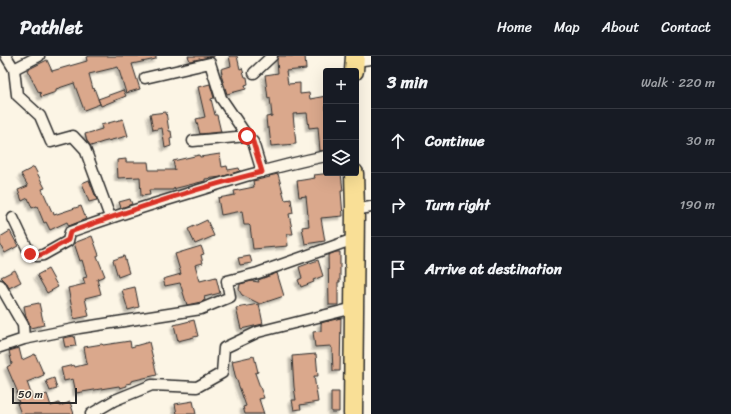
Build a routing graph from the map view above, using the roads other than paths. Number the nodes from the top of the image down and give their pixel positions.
1 (6, 56) edge
2 (39, 56) edge
3 (272, 56) edge
4 (14, 69) junction
5 (254, 73) dead end
6 (145, 78) dead end
7 (247, 136) junction
8 (193, 141) dead end
9 (323, 157) edge
10 (262, 172) junction
11 (355, 176) edge
12 (363, 209) edge
13 (110, 217) junction
14 (13, 218) dead end
15 (354, 239) junction
16 (0, 285) edge
17 (354, 308) junction
18 (24, 339) junction
19 (0, 347) edge
20 (92, 414) edge
21 (353, 414) edge

1 - 4 street
2 - 4 street
3 - 5 street
4 - 13 street
6 - 7 street
7 - 8 street
7 - 10 street
9 - 10 street
10 - 13 street
11 - 12 highway
12 - 15 highway
13 - 14 street
15 - 17 highway
15 - 18 street
16 - 18 street
17 - 20 street
17 - 21 highway
18 - 19 street

